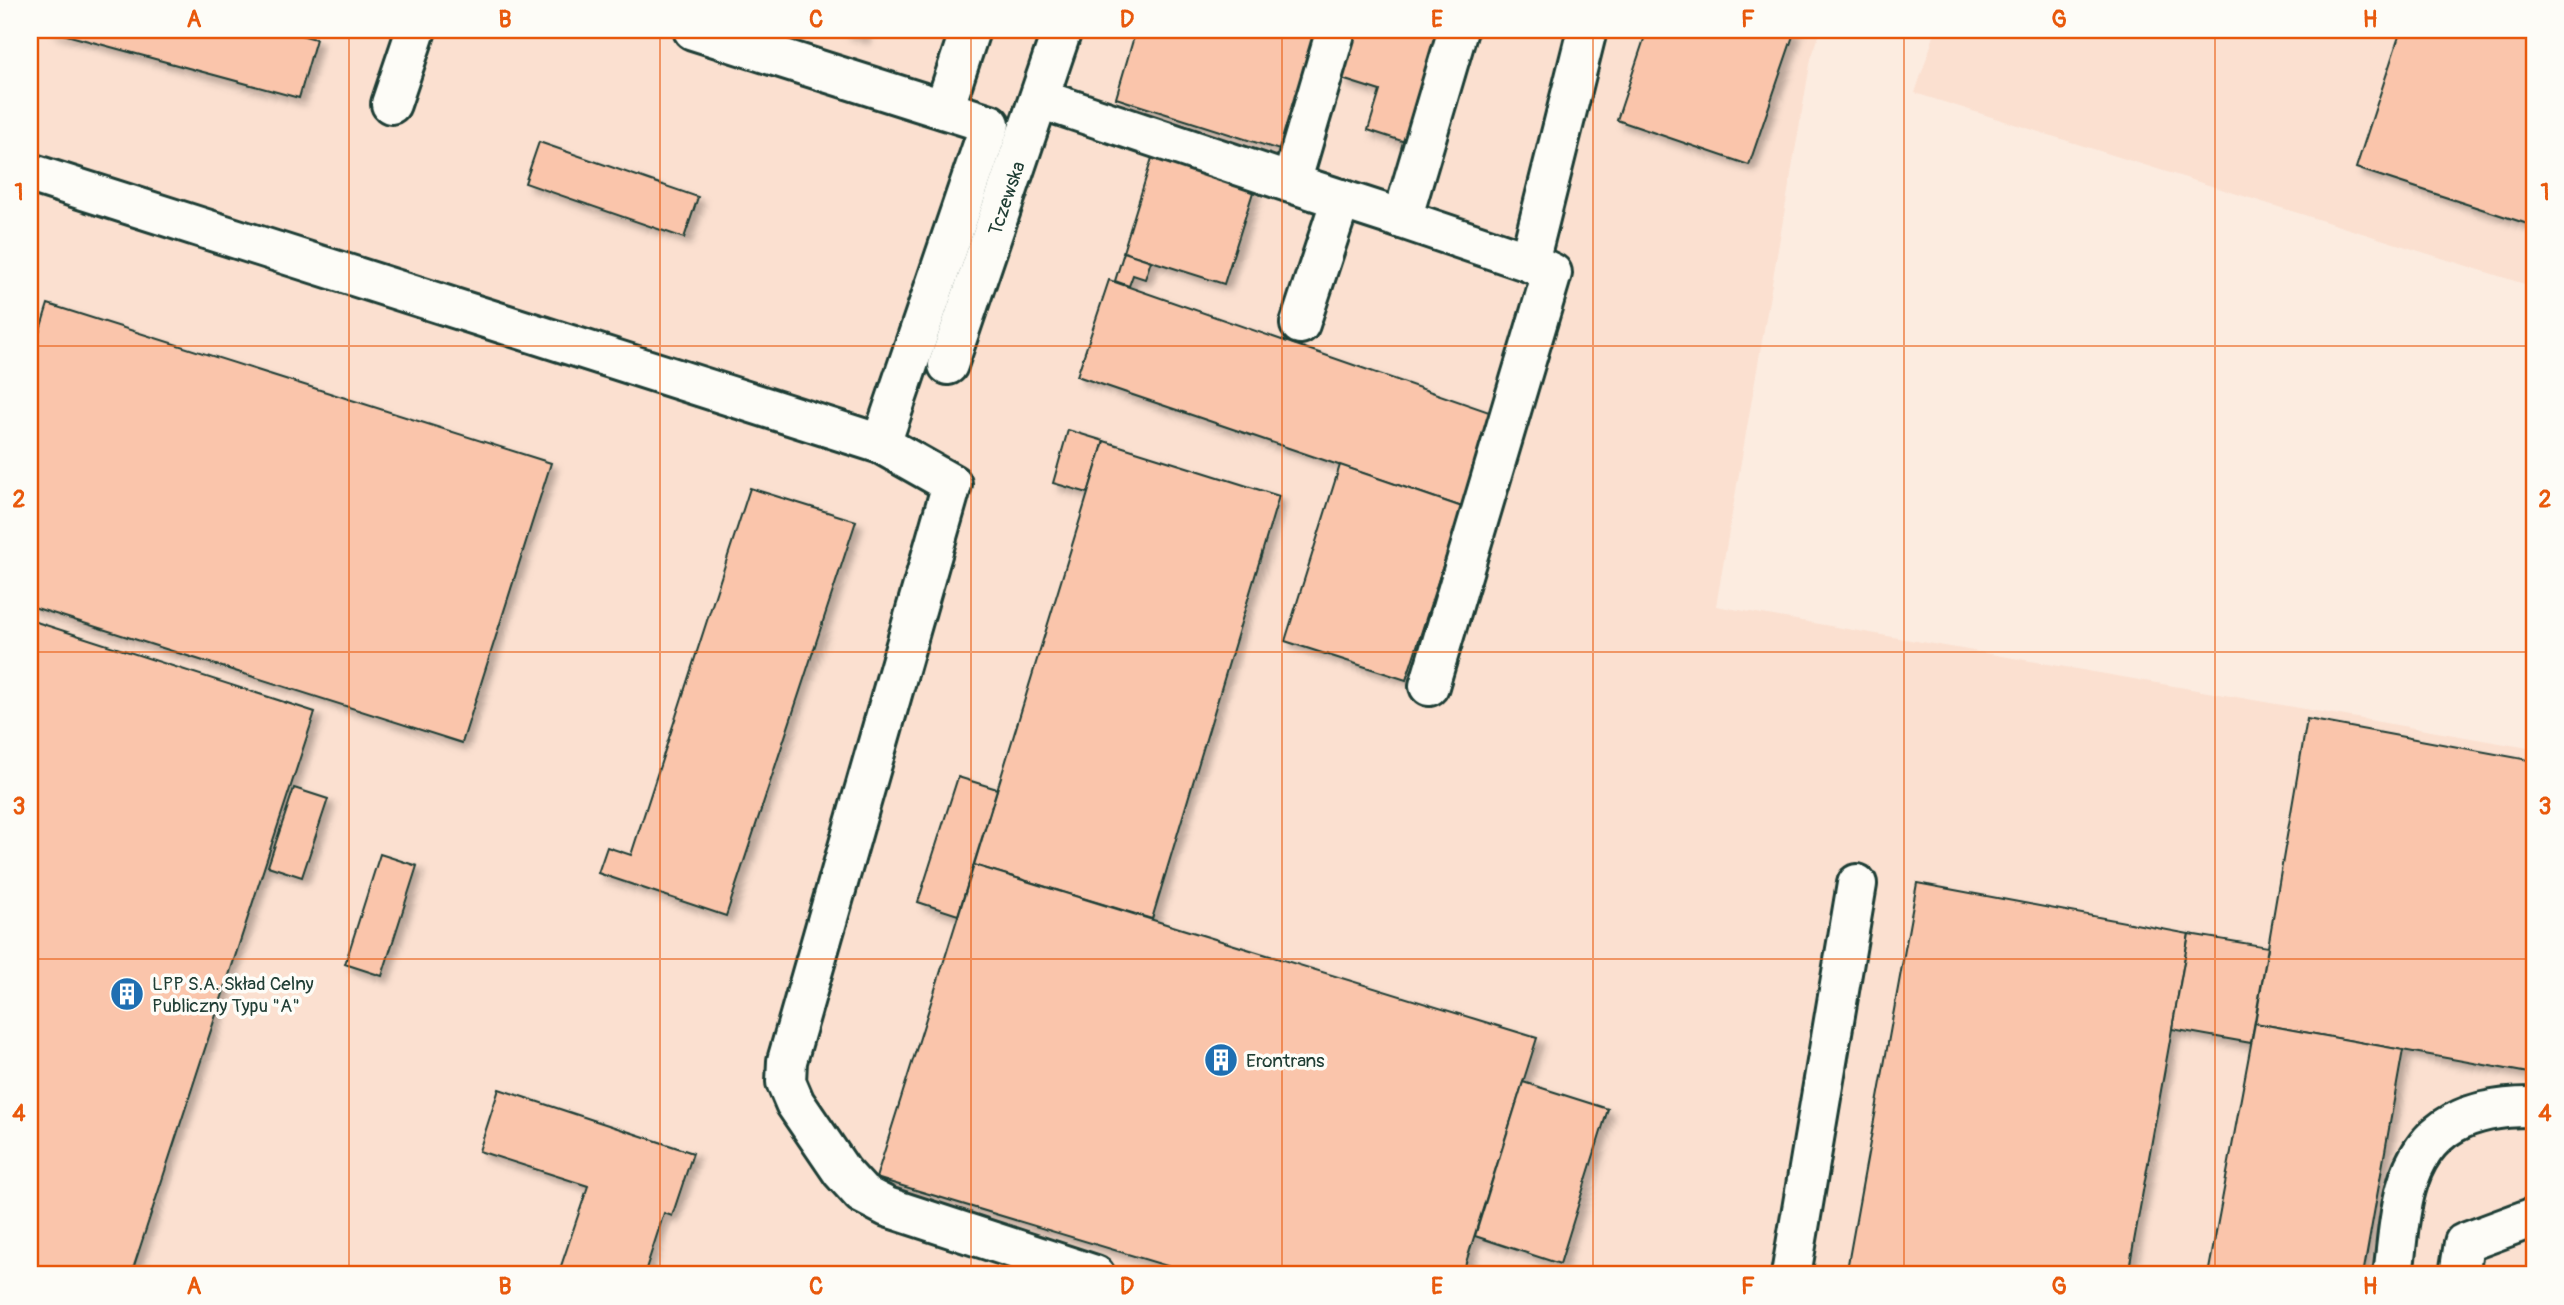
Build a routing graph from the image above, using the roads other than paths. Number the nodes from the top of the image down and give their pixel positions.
1 (416, 30) edge
2 (693, 30) edge
3 (970, 30) edge
4 (1062, 30) edge
5 (1336, 30) edge
6 (1458, 30) edge
7 (1587, 30) edge
8 (1040, 99) junction
9 (391, 104) dead end
10 (944, 109) junction
11 (30, 173) edge
12 (1291, 183) junction
13 (1341, 199) junction
14 (1402, 219) junction
15 (1529, 262) junction
16 (1300, 324) dead end
17 (948, 365) dead end
18 (881, 444) junction
19 (1429, 686) dead end
20 (1857, 884) dead end
21 (2534, 1107) edge
22 (2534, 1217) edge
23 (1095, 1275) edge
24 (1791, 1275) edge
25 (2393, 1275) edge
26 (2459, 1275) edge

1 - 9 street
2 - 10 street
3 - 10 street
4 - 8 street, Tczewska
5 - 12 street
6 - 14 street
7 - 15 street
8 - 12 street
8 - 17 street, Tczewska
10 - 18 street
11 - 18 street
12 - 13 street
13 - 14 street
13 - 16 street
14 - 15 street
15 - 19 street
18 - 23 street
20 - 24 street
21 - 25 street
22 - 26 street

